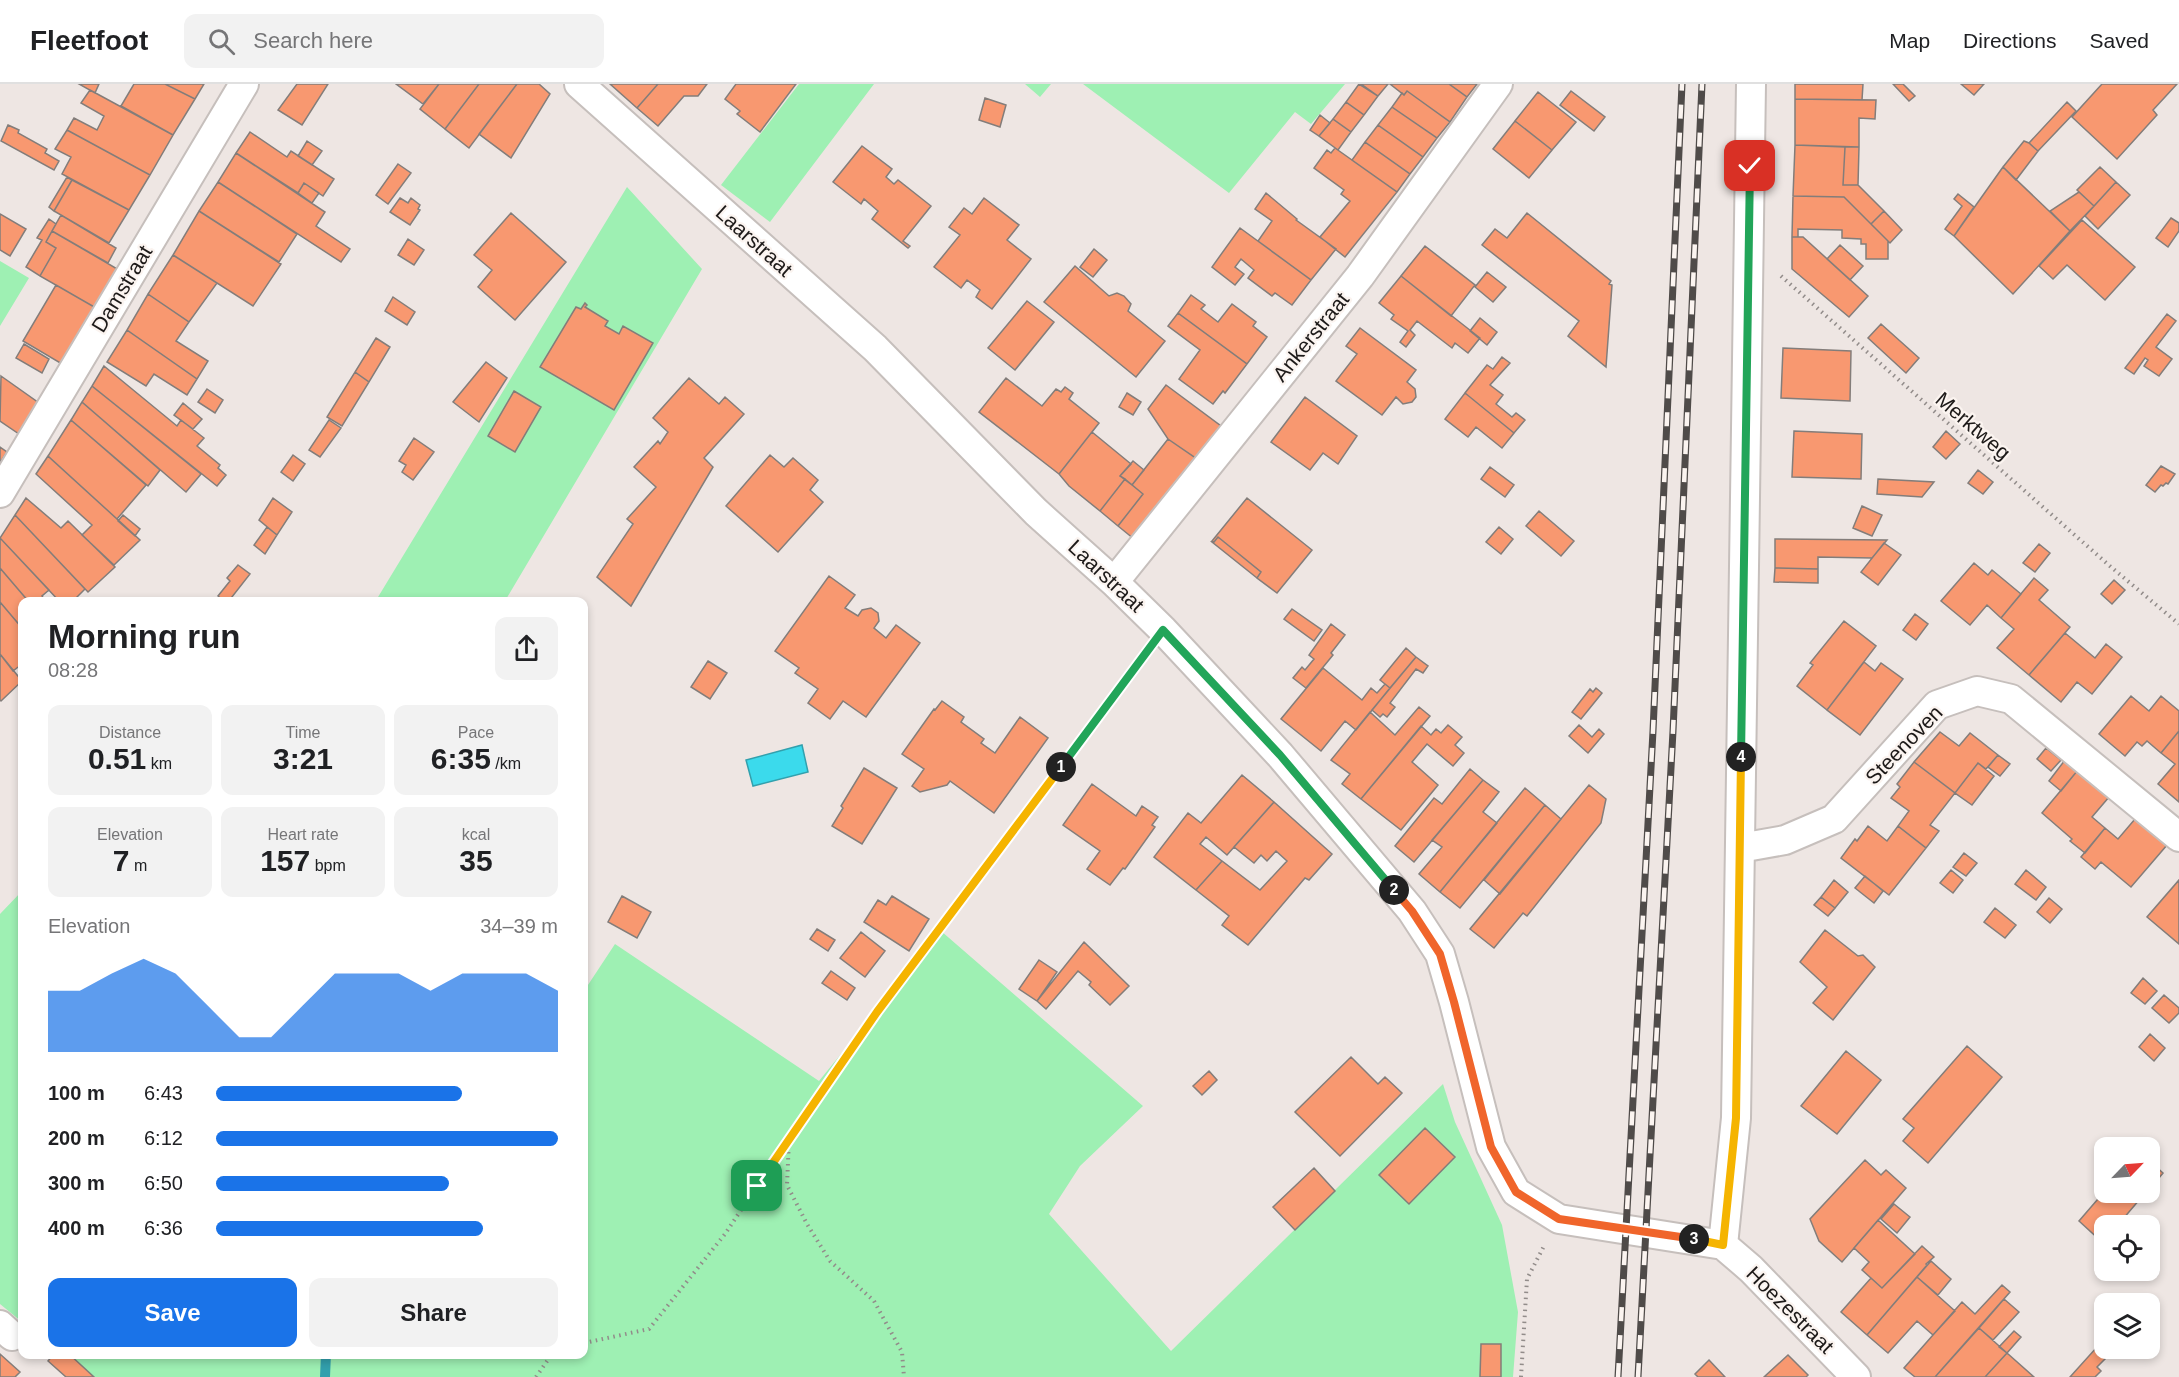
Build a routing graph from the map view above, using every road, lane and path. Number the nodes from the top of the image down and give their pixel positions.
1 (244, 84) edge
2 (579, 84) edge
3 (1498, 84) edge
4 (1751, 84) edge
5 (1749, 248) junction
6 (0, 493) edge
7 (1114, 582) junction
8 (2179, 624) edge
9 (1163, 630) junction
10 (2179, 837) edge
11 (1740, 848) junction
12 (789, 1138) junction
13 (1559, 1219) junction
14 (1723, 1245) junction
15 (588, 1342) edge
16 (549, 1359) edge
17 (536, 1377) edge
18 (904, 1377) edge
19 (1521, 1377) edge
20 (1856, 1377) edge

1 - 6 street, Damstraat
2 - 7 street, Laarstraat
3 - 7 street, Ankerstraat
4 - 5 street
5 - 8 path, Merktweg
5 - 11 street
7 - 9 street, Laarstraat
9 - 12 path
9 - 13 street, Laarstraat
10 - 11 street, Steenoven
11 - 14 street
12 - 15 path
12 - 18 path
13 - 14 street, Laarstraat
13 - 19 path
14 - 20 street, Hoezestraat
16 - 17 path

